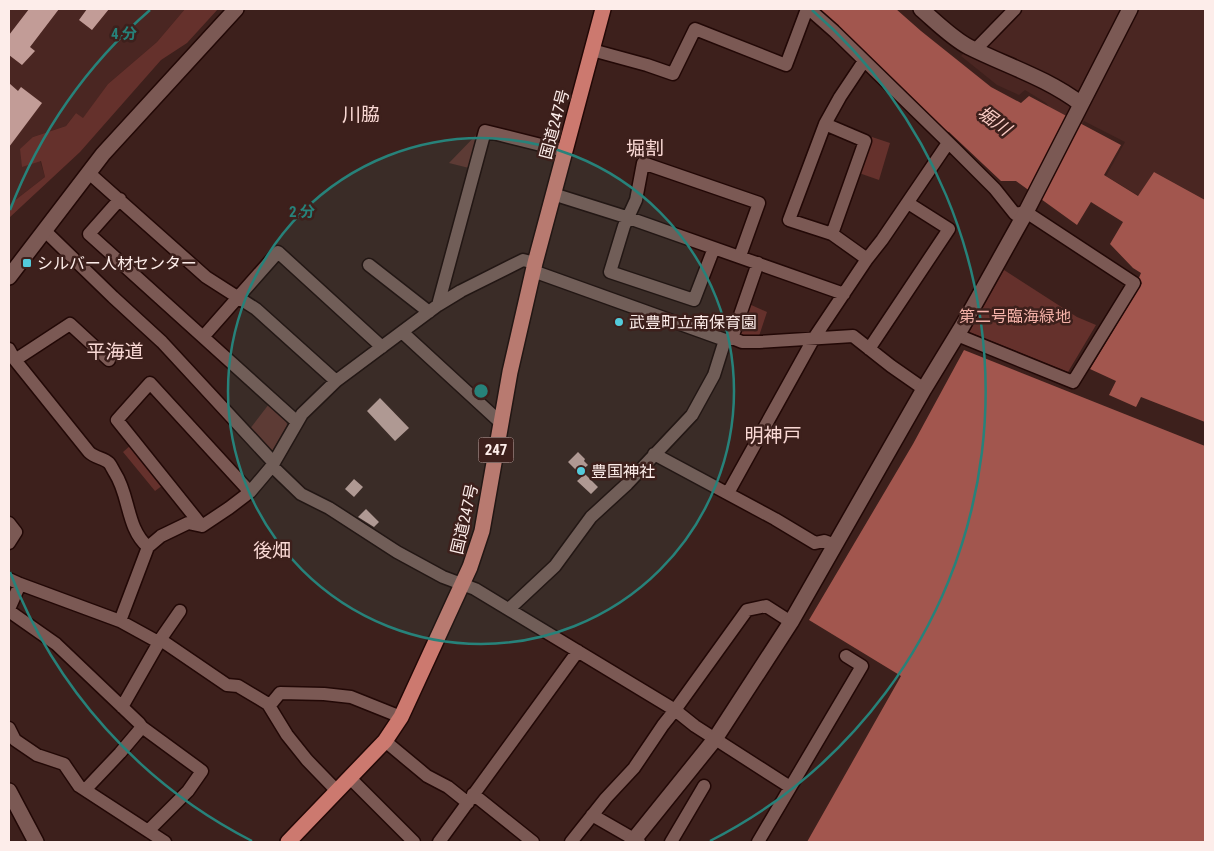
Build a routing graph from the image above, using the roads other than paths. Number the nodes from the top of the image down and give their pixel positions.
1 (236, 9) edge
2 (603, 9) edge
3 (808, 9) edge
4 (921, 9) edge
5 (1016, 9) edge
6 (1130, 9) edge
7 (976, 49) junction
8 (592, 50) junction
9 (864, 61) junction
10 (1081, 104) junction
11 (824, 124) junction
12 (948, 143) junction
13 (565, 151) junction
14 (89, 172) junction
15 (553, 194) junction
16 (120, 199) junction
17 (908, 203) junction
18 (1026, 212) junction
19 (629, 218) junction
20 (44, 230) junction
21 (832, 234) junction
22 (714, 248) junction
23 (740, 256) junction
24 (867, 259) junction
25 (758, 263) junction
26 (369, 265) dead end
27 (534, 267) junction
28 (9, 276) edge
29 (844, 294) junction
30 (238, 297) junction
31 (433, 309) junction
32 (402, 332) junction
33 (957, 336) junction
34 (203, 337) junction
35 (814, 338) junction
36 (729, 339) junction
37 (382, 347) junction
38 (869, 349) junction
39 (12, 354) edge
40 (109, 360) dead end
41 (336, 381) junction
42 (924, 389) junction
43 (296, 421) junction
44 (501, 422) junction
45 (654, 454) junction
46 (273, 465) junction
47 (250, 492) junction
48 (728, 493) junction
49 (9, 523) edge
50 (202, 526) junction
51 (9, 544) edge
52 (834, 544) junction
53 (148, 547) junction
54 (14, 582) edge
55 (462, 585) junction
56 (509, 609) junction
57 (9, 610) edge
58 (180, 612) dead end
59 (120, 621) junction
60 (791, 622) junction
61 (160, 641) junction
62 (578, 651) junction
63 (846, 656) dead end
64 (268, 704) junction
65 (122, 707) junction
66 (675, 710) junction
67 (401, 717) junction
68 (142, 727) junction
69 (9, 728) edge
70 (715, 739) junction
71 (385, 742) junction
72 (350, 778) junction
73 (704, 786) dead end
74 (790, 787) junction
75 (9, 790) edge
76 (84, 790) junction
77 (338, 791) junction
78 (471, 798) junction
79 (592, 816) junction
80 (148, 831) junction
81 (635, 841) edge
82 (36, 842) edge
83 (165, 842) edge
84 (288, 842) edge
85 (414, 842) edge
86 (439, 842) edge
87 (533, 842) edge
88 (571, 842) edge
89 (671, 842) edge
90 (758, 842) edge

1 - 14 street
2 - 8 highway, 国道247号 / 247
3 - 8 street
3 - 9 street
4 - 7 street
5 - 7 street
6 - 10 street
7 - 10 street
8 - 13 highway, 国道247号 / 247
9 - 11 street
9 - 12 street
10 - 18 street
11 - 21 street
11 - 21 street
12 - 17 street
12 - 18 street
13 - 15 highway, 国道247号 / 247
13 - 31 street
14 - 16 street
14 - 20 street
15 - 19 street
15 - 27 highway, 国道247号 / 247
16 - 30 street
16 - 34 street
17 - 24 street
17 - 38 street
18 - 33 street
18 - 33 street
19 - 22 street
19 - 22 street
19 - 23 street
20 - 28 street
20 - 46 street
21 - 24 street
22 - 23 street
23 - 25 street
24 - 29 street
25 - 29 street
25 - 36 street
26 - 31 street
27 - 31 street
27 - 36 street
27 - 44 highway, 国道247号 / 247
29 - 35 street
30 - 34 street
30 - 37 street
30 - 41 street
31 - 32 street
32 - 37 street
32 - 44 street
33 - 42 street
34 - 43 street
35 - 36 street
35 - 38 street
35 - 48 street
36 - 45 street
37 - 41 street
38 - 42 street
39 - 40 street
39 - 53 street
41 - 43 street
42 - 52 street
43 - 46 street
44 - 55 highway, 国道247号 / 247
45 - 48 street
45 - 56 street
46 - 47 street
46 - 55 street
47 - 50 street
47 - 50 street
48 - 52 street
49 - 51 street
50 - 53 street
52 - 60 street
53 - 59 street
54 - 57 street
54 - 59 street
55 - 56 street
55 - 67 highway, 国道247号 / 247
56 - 62 street
57 - 65 street
58 - 61 street
59 - 61 street
60 - 66 street
60 - 70 street
61 - 64 street
61 - 65 street
62 - 66 street
62 - 78 street
63 - 74 street
64 - 67 street
64 - 77 street
65 - 68 street
66 - 70 street
66 - 79 street
67 - 71 highway, 国道247号 / 247
68 - 76 street
68 - 80 street
69 - 76 street
70 - 74 street
70 - 81 street
71 - 72 highway, 国道247号 / 247
71 - 78 street
72 - 77 highway, 国道247号 / 247
72 - 85 street
73 - 89 street
74 - 90 street
75 - 82 street
76 - 80 street
77 - 84 highway, 国道247号 / 247
78 - 86 street
78 - 87 street
79 - 81 street
79 - 88 street
80 - 83 street

